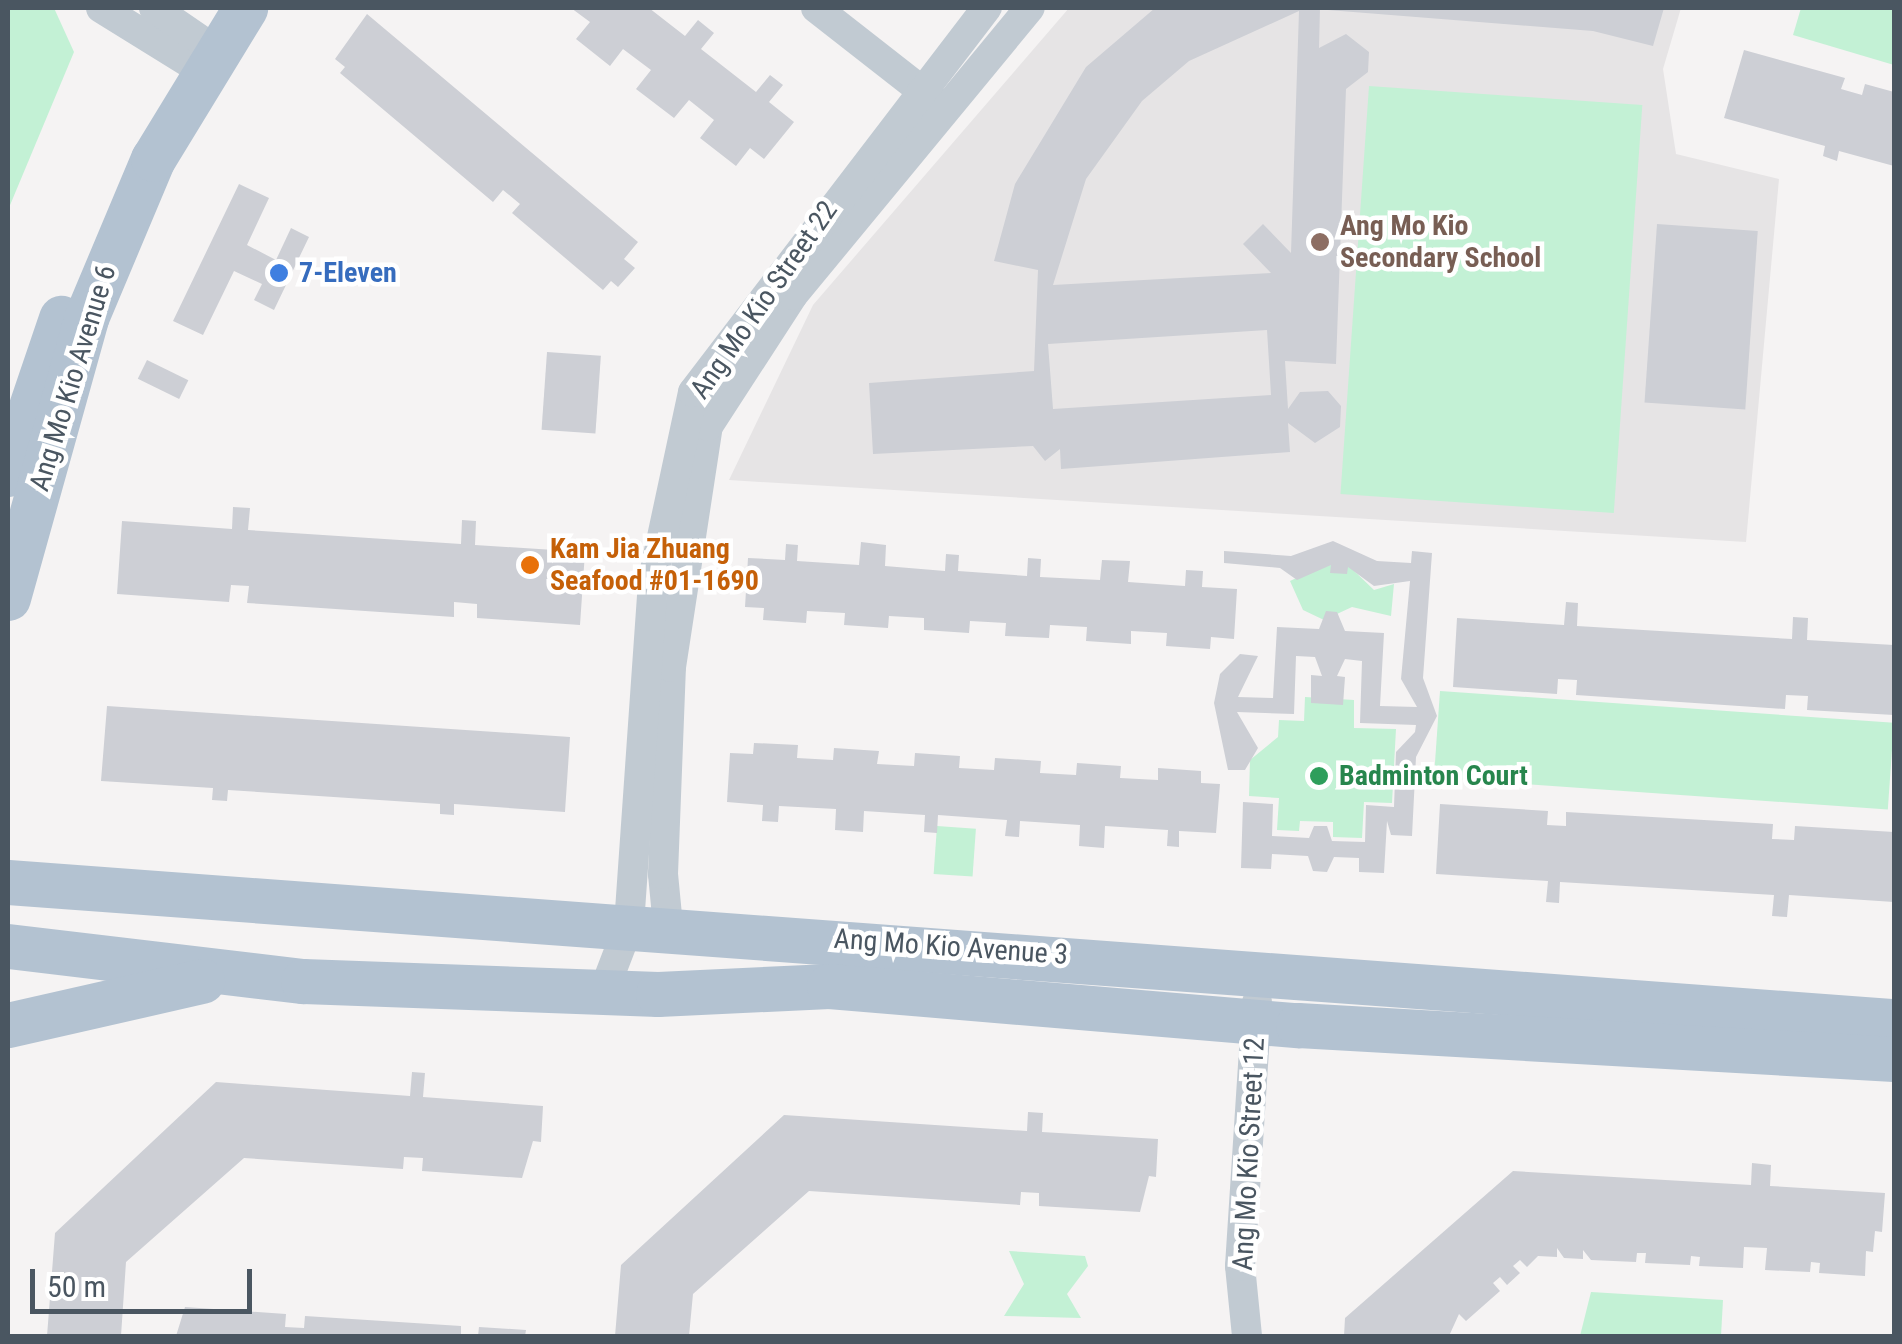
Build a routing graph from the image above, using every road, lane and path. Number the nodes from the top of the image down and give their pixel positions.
1 (101, 8) edge
2 (154, 8) edge
3 (244, 8) edge
4 (816, 8) edge
5 (987, 8) edge
6 (1030, 8) edge
7 (203, 46) edge
8 (921, 88) junction
9 (949, 113) junction
10 (8, 474) edge
11 (8, 598) edge
12 (8, 857) edge
13 (8, 882) edge
14 (106, 886) junction
15 (649, 926) junction
16 (8, 946) edge
17 (1012, 952) junction
18 (1259, 970) junction
19 (248, 972) junction
20 (603, 993) junction
21 (1008, 1000) junction
22 (1256, 1021) junction
23 (1894, 1021) edge
24 (8, 1025) edge
25 (1894, 1059) edge
26 (1247, 1336) edge

1 - 7 street
2 - 7 street
3 - 7 main road, Ang Mo Kio Avenue 6
4 - 8 street
5 - 8 street, Ang Mo Kio Street 22
6 - 9 street, Ang Mo Kio Street 22
7 - 10 main road, Ang Mo Kio Avenue 6
7 - 11 main road, Ang Mo Kio Avenue 6
8 - 9 street
8 - 15 street, Ang Mo Kio Street 22
9 - 15 street, Ang Mo Kio Street 22
12 - 14 main road
13 - 14 main road, Ang Mo Kio Avenue 3
14 - 15 main road, Ang Mo Kio Avenue 3
15 - 17 main road, Ang Mo Kio Avenue 3
15 - 20 street, Ang Mo Kio Street 22
16 - 19 main road, Ang Mo Kio Avenue 3
17 - 18 main road, Ang Mo Kio Avenue 3
17 - 21 main road
18 - 22 street, Ang Mo Kio Street 12
18 - 23 main road, Ang Mo Kio Avenue 3
19 - 20 main road, Ang Mo Kio Avenue 3
19 - 24 main road
20 - 21 main road, Ang Mo Kio Avenue 3
21 - 22 main road, Ang Mo Kio Avenue 3
22 - 25 main road, Ang Mo Kio Avenue 3
22 - 26 street, Ang Mo Kio Street 12

